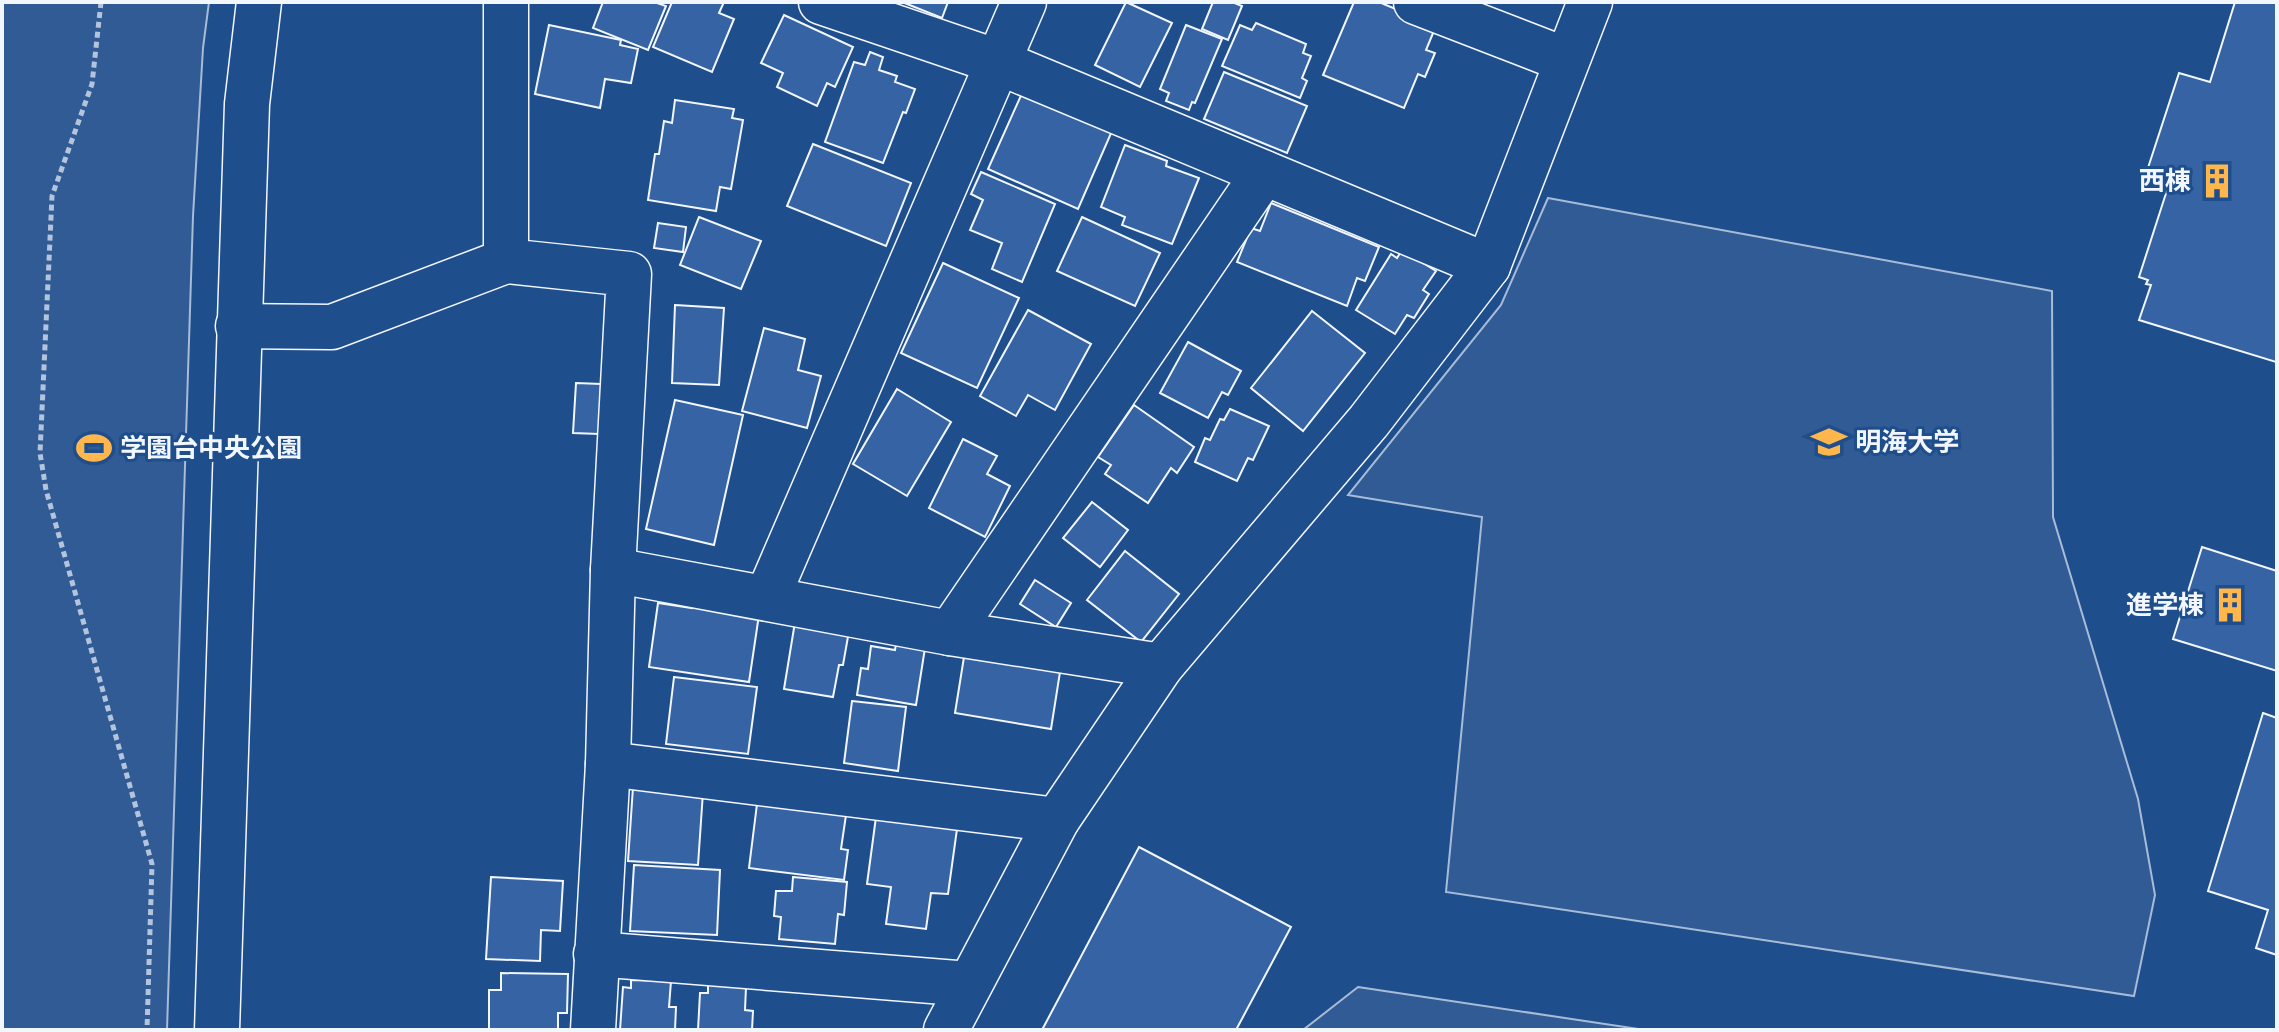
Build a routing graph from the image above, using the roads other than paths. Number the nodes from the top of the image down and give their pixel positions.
1 (259, 2) edge
2 (506, 2) edge
3 (821, 2) edge
4 (1024, 2) edge
5 (1416, 2) edge
6 (1590, 2) edge
7 (1566, 60) junction
8 (998, 62) junction
9 (1264, 173) junction
10 (506, 261) junction
11 (1488, 266) junction
12 (238, 326) junction
13 (613, 570) junction
14 (767, 598) junction
15 (950, 633) junction
16 (1161, 666) junction
17 (608, 764) junction
18 (1057, 820) junction
19 (596, 954) junction
20 (969, 984) junction
21 (217, 1030) edge
22 (593, 1030) edge
23 (946, 1030) edge

1 - 12 street
2 - 10 street
3 - 8 street
4 - 8 street
5 - 7 street
6 - 7 street
7 - 11 street
8 - 9 street
8 - 14 street
9 - 11 street
9 - 15 street
10 - 12 street
10 - 13 street
11 - 16 street
12 - 21 street
13 - 14 street
13 - 17 street
14 - 15 street
15 - 16 street
16 - 18 street
17 - 18 street
17 - 19 street
18 - 20 street
19 - 20 street
19 - 22 street
20 - 23 street

